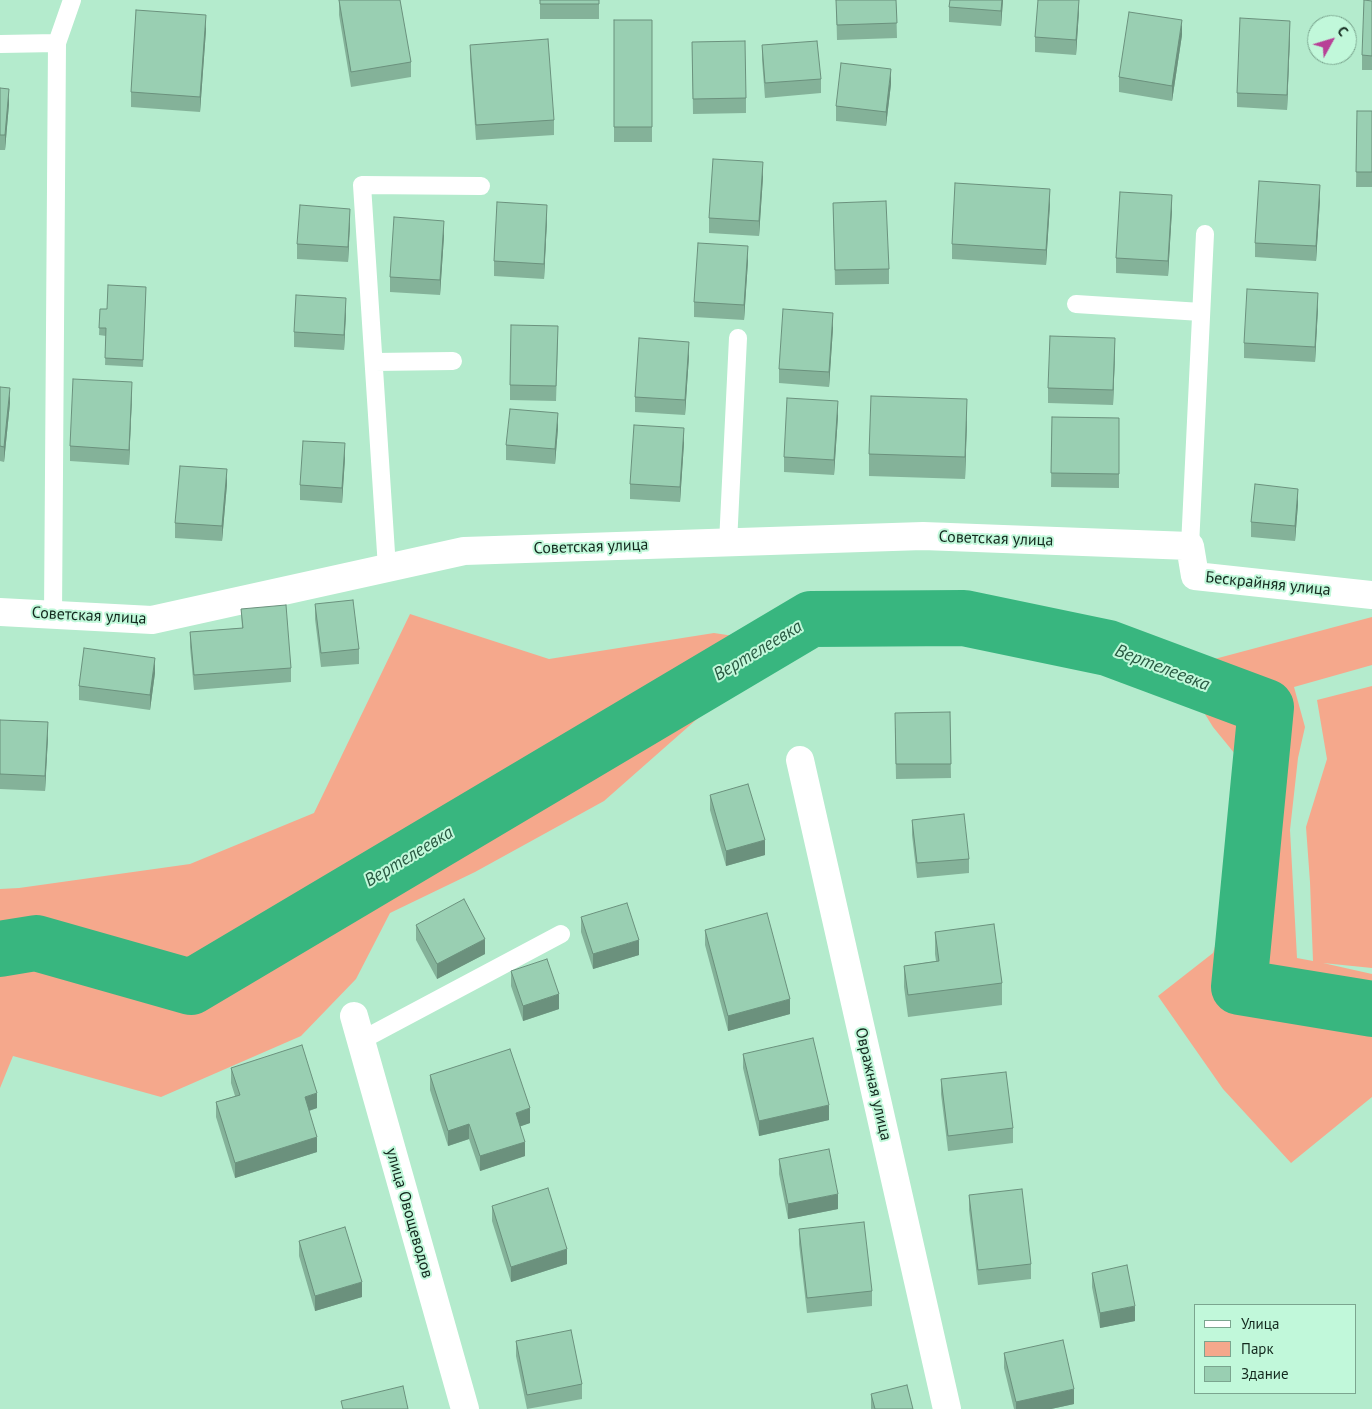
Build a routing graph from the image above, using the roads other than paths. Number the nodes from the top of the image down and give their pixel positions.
1 (72, 0) edge
2 (0, 44) edge
3 (57, 44) junction
4 (481, 186) dead end
5 (1205, 234) dead end
6 (1076, 304) dead end
7 (1201, 312) junction
8 (738, 338) dead end
9 (453, 361) dead end
10 (374, 362) junction
11 (728, 543) junction
12 (1190, 546) junction
13 (387, 568) junction
14 (1372, 594) edge
15 (0, 612) edge
16 (53, 615) junction
17 (800, 760) dead end
18 (561, 934) dead end
19 (357, 1029) joint
20 (465, 1409) edge
21 (947, 1409) edge

1 - 3 lane
2 - 3 lane
3 - 16 lane
4 - 10 lane
5 - 7 lane
6 - 7 lane
7 - 12 lane
8 - 11 lane
9 - 10 lane
10 - 13 lane
11 - 12 street, Советская улица
11 - 13 street, Советская улица
12 - 14 street, Бескрайняя улица
13 - 16 street, Советская улица
15 - 16 street, Советская улица
17 - 21 street, Овражная улица
18 - 19 lane
19 - 20 street, улица Овощеводов

